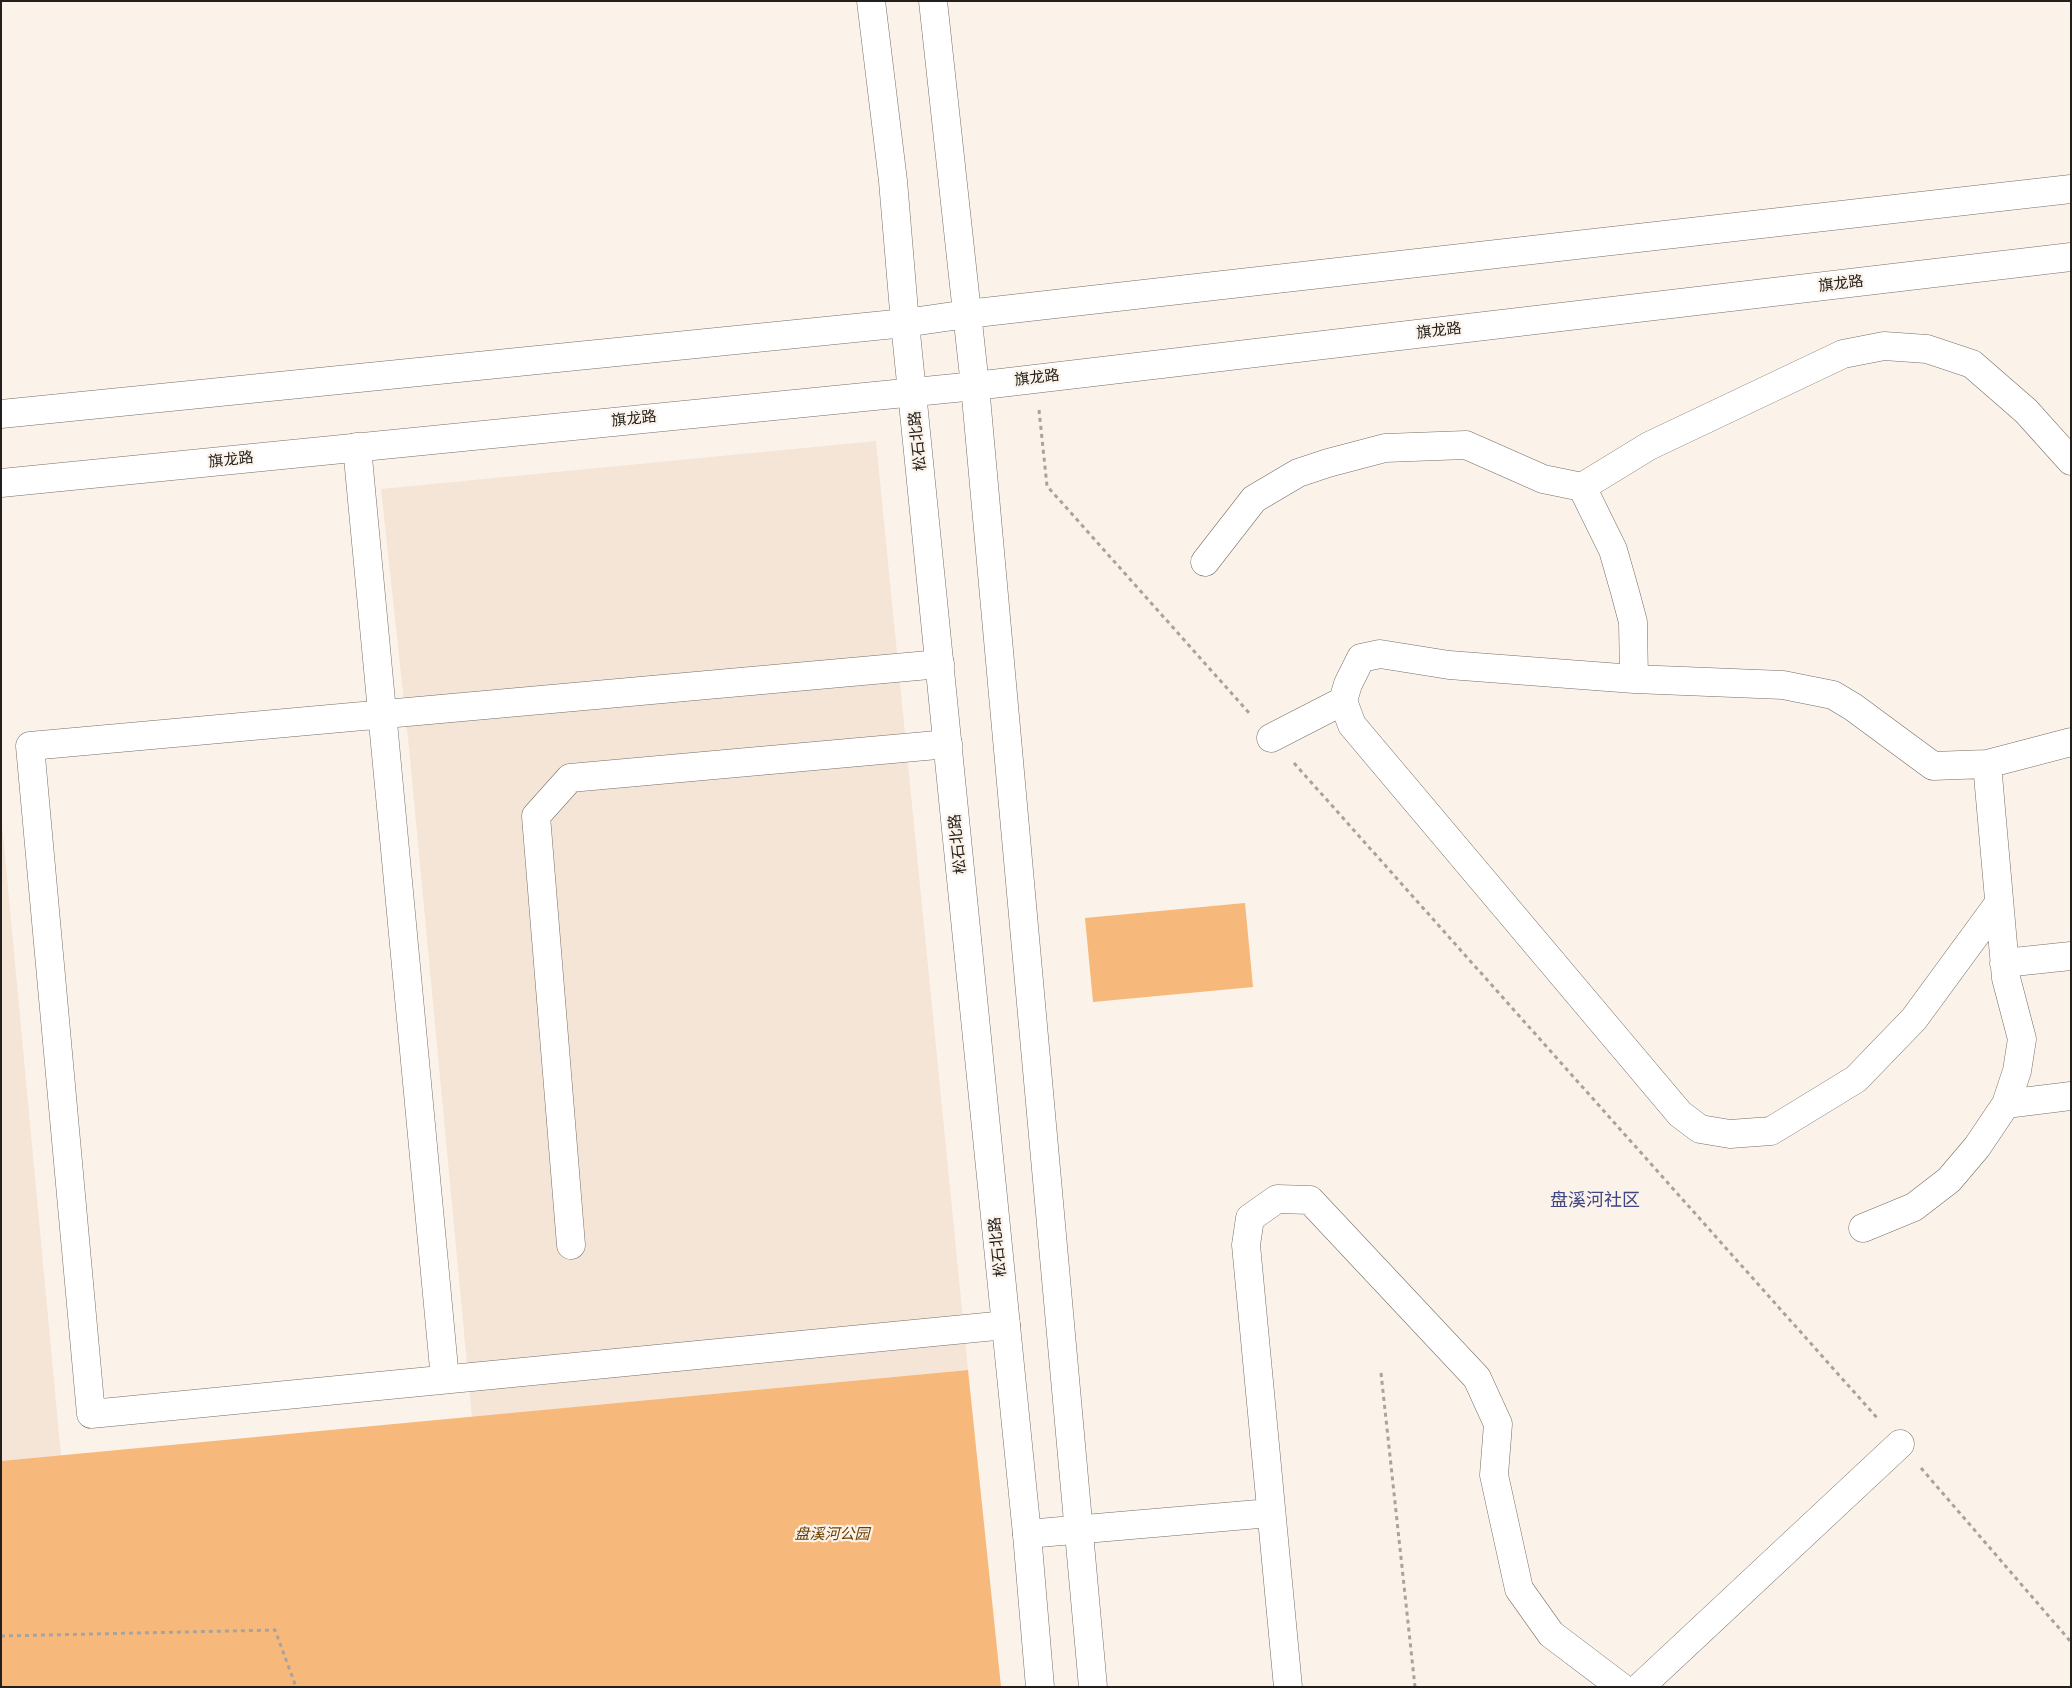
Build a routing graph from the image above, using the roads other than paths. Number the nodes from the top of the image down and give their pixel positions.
1 (871, 1) edge
2 (933, 1) edge
3 (2071, 189) edge
4 (2071, 257) edge
5 (967, 314) junction
6 (905, 323) junction
7 (975, 386) junction
8 (913, 392) junction
9 (1, 414) edge
10 (357, 447) junction
11 (2071, 461) edge
12 (1, 483) edge
13 (1582, 487) junction
14 (1205, 562) dead end
15 (940, 664) junction
16 (1634, 679) junction
17 (1343, 701) junction
18 (383, 715) junction
19 (1271, 738) road end
20 (2071, 742) edge
21 (948, 744) junction
22 (1987, 764) junction
23 (1999, 903) junction
24 (2071, 956) edge
25 (2004, 963) junction
26 (2071, 1096) edge
27 (2006, 1104) junction
28 (1863, 1228) dead end
29 (571, 1245) dead end
30 (1006, 1325) junction
31 (445, 1379) junction
32 (1900, 1444) road end
33 (1270, 1513) junction
34 (1078, 1529) junction
35 (1027, 1534) junction
36 (1040, 1687) edge
37 (1093, 1687) edge
38 (1288, 1687) edge
39 (1621, 1687) edge
40 (1640, 1687) edge

1 - 6 main road, 松石北路
2 - 5 main road
3 - 5 main road
4 - 7 main road, 旗龙路
5 - 6 main road
5 - 7 main road
6 - 8 main road, 松石北路
6 - 9 main road
7 - 8 main road, 旗龙路
7 - 34 main road
8 - 10 main road, 旗龙路
8 - 15 main road, 松石北路
10 - 12 main road, 旗龙路
10 - 18 main road
11 - 13 main road
13 - 14 main road
13 - 16 main road
15 - 18 main road
15 - 21 main road, 松石北路
16 - 17 main road
16 - 22 main road
17 - 19 main road
17 - 23 main road
18 - 31 main road
18 - 31 main road
20 - 22 main road
21 - 29 main road
21 - 30 main road, 松石北路
22 - 23 main road
23 - 25 main road
24 - 25 main road
25 - 27 main road
26 - 27 main road
27 - 28 main road
30 - 31 main road
30 - 35 main road, 松石北路
32 - 40 main road
33 - 34 main road
33 - 38 main road
33 - 39 main road
34 - 35 main road
34 - 37 main road
35 - 36 main road, 松石北路

